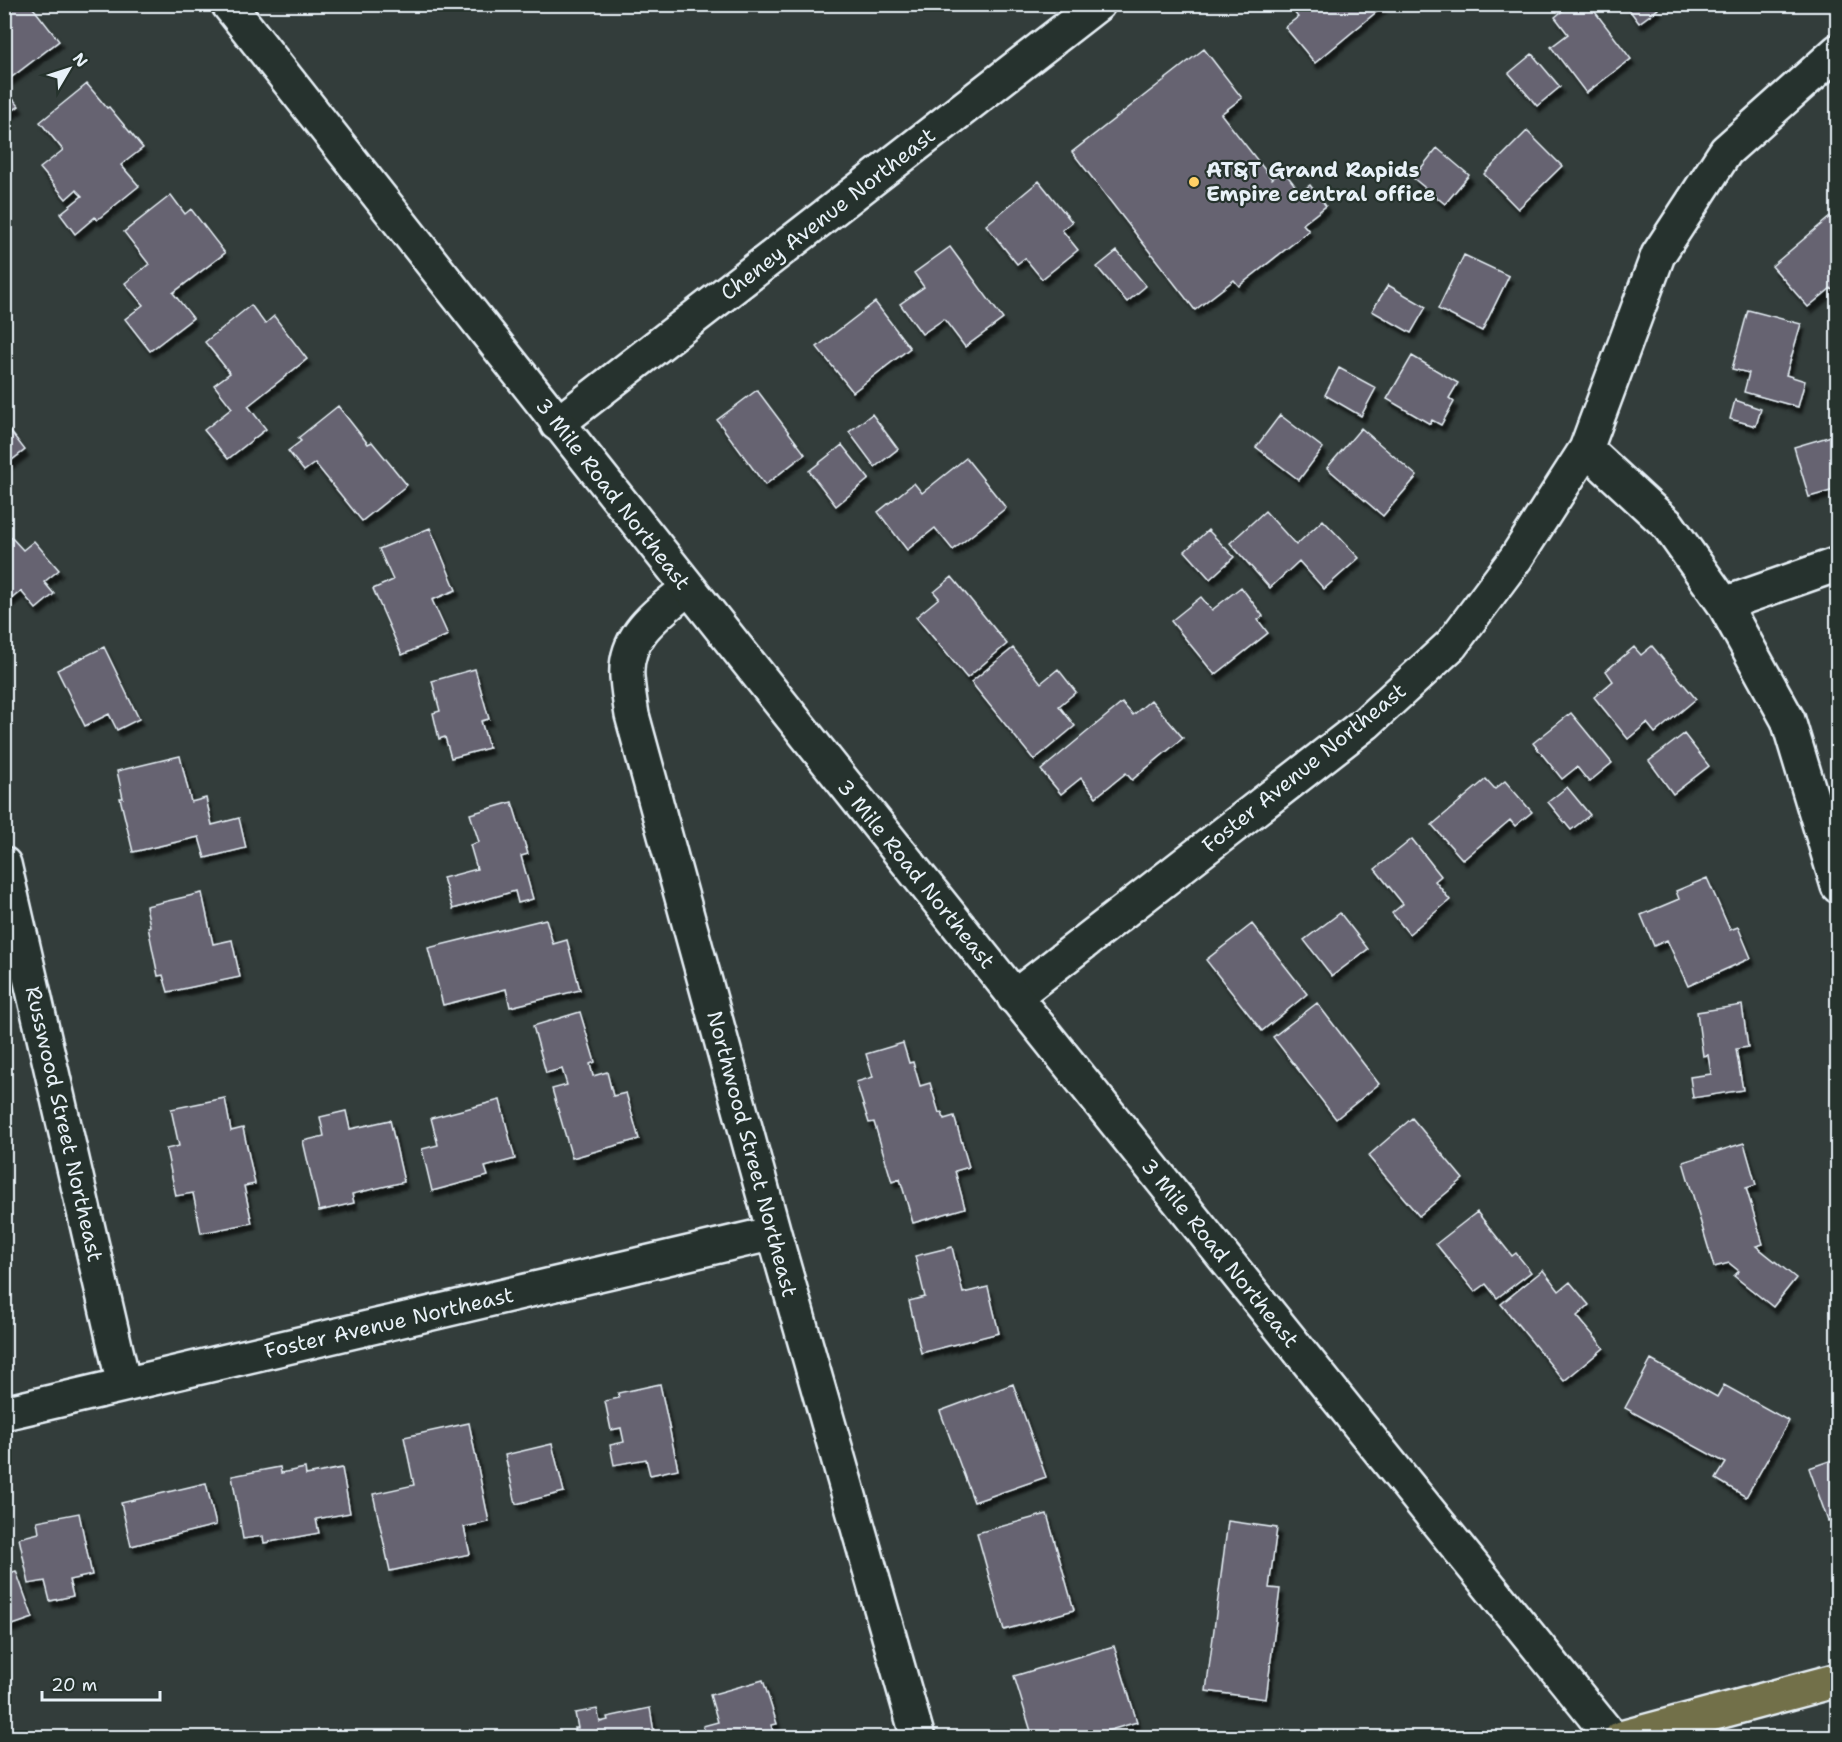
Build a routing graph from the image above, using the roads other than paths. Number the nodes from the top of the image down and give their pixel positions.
1 (228, 4) edge
2 (1098, 4) edge
3 (1838, 51) edge
4 (557, 424) junction
5 (1586, 449) junction
6 (1838, 564) edge
7 (688, 588) junction
8 (1724, 604) junction
9 (4, 864) edge
10 (1838, 886) edge
11 (1014, 997) junction
12 (774, 1233) junction
13 (124, 1385) junction
14 (4, 1413) edge
15 (1838, 1680) edge
16 (918, 1737) edge
17 (1612, 1737) edge
18 (1621, 1737) edge

1 - 4 street, 3 Mile Road Northeast
2 - 4 street, Cheney Avenue Northeast
3 - 5 street, Foster Avenue Northeast
4 - 7 street, 3 Mile Road Northeast
5 - 8 street
5 - 11 street, Foster Avenue Northeast
6 - 8 street
7 - 11 street, 3 Mile Road Northeast
7 - 12 street, Northwood Street Northeast
8 - 10 street
9 - 13 street, Russwood Street Northeast
11 - 17 street, 3 Mile Road Northeast
12 - 13 street, Foster Avenue Northeast
12 - 16 street, Northwood Street Northeast
13 - 14 street, Foster Avenue Northeast
15 - 18 main road

